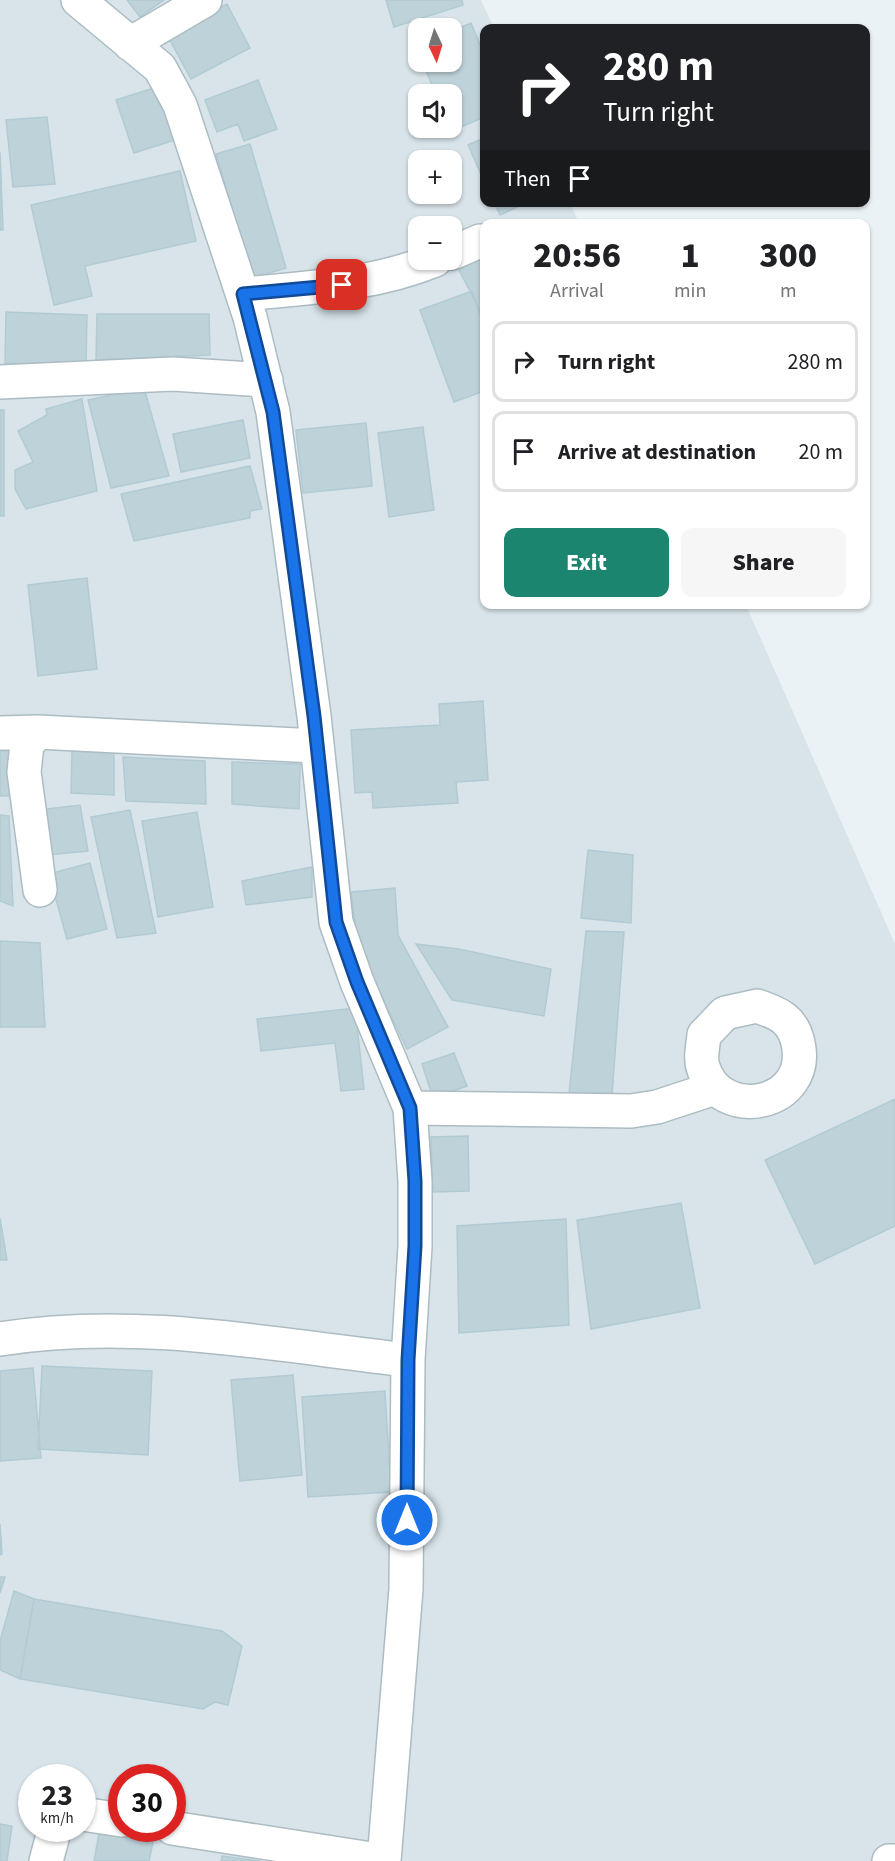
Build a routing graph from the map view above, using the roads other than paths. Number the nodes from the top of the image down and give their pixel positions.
1 (78, 0) edge
2 (205, 0) edge
3 (130, 44) junction
4 (409, 270) edge
5 (243, 294) junction
6 (266, 380) junction
7 (0, 382) edge
8 (38, 732) junction
9 (0, 733) edge
10 (316, 746) junction
11 (40, 890) dead end
12 (714, 1088) dead end
13 (410, 1108) junction
14 (0, 1339) edge
15 (408, 1360) junction
16 (186, 1830) edge
17 (52, 1842) edge
18 (46, 1861) edge
19 (384, 1861) edge
20 (889, 1861) edge
21 (895, 1861) edge

1 - 3 street
2 - 3 street
3 - 5 street
4 - 5 street
5 - 6 street
6 - 7 street
6 - 10 street
8 - 9 street
8 - 10 street
8 - 11 street
10 - 13 street
12 - 13 street
13 - 15 street
14 - 15 street
15 - 19 street
16 - 19 street
17 - 18 street
20 - 21 street

